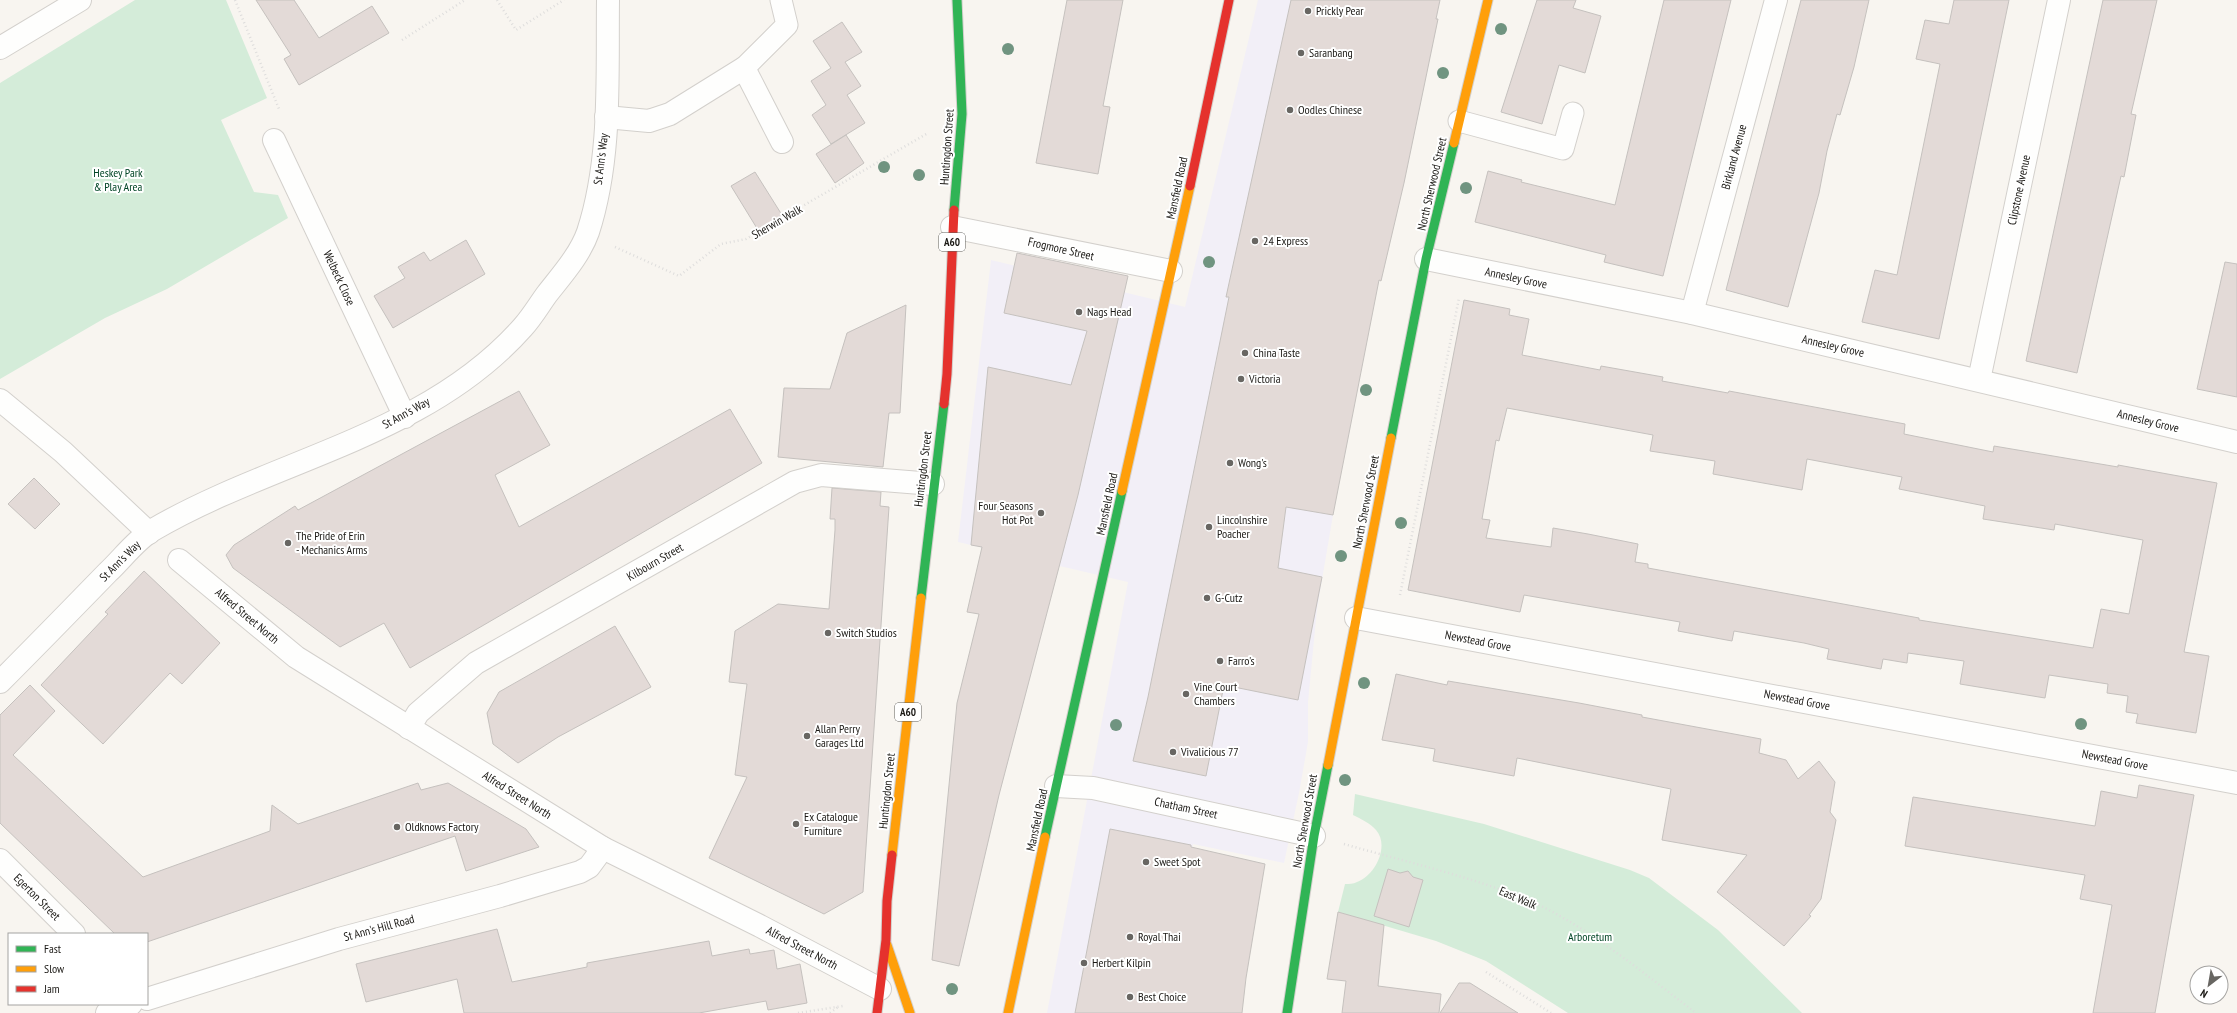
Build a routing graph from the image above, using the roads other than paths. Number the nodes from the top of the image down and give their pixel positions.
1 (80, 0) edge
2 (608, 0) edge
3 (781, 0) edge
4 (957, 0) edge
5 (1229, 0) edge
6 (1488, 0) edge
7 (1776, 0) edge
8 (2059, 0) edge
9 (0, 48) edge
10 (744, 68) junction
11 (1573, 113) dead end
12 (606, 117) junction
13 (1459, 121) junction
14 (274, 140) road end
15 (782, 142) dead end
16 (952, 226) junction
17 (1426, 260) junction
18 (1170, 272) junction
19 (1692, 313) junction
20 (1979, 380) junction
21 (0, 400) edge
22 (405, 417) junction
23 (2237, 442) edge
24 (933, 484) junction
25 (149, 533) junction
26 (179, 560) dead end
27 (1356, 618) junction
28 (0, 682) edge
29 (409, 728) junction
30 (2237, 783) edge
31 (1056, 786) junction
32 (1314, 836) junction
33 (603, 848) junction
34 (0, 860) edge
35 (73, 933) edge
36 (886, 940) junction
37 (148, 998) edge
38 (878, 1003) edge
39 (128, 1005) edge
40 (107, 1013) edge
41 (910, 1013) edge
42 (1008, 1013) edge
43 (1287, 1013) edge

1 - 9 street
2 - 12 street, St Ann's Way
3 - 10 lane
4 - 16 main road, Huntingdon Street / A60
5 - 18 main road, Mansfield Road
6 - 13 main road, North Sherwood Street
7 - 19 street, Birkland Avenue
8 - 20 street, Clipstone Avenue
10 - 12 street
10 - 15 street
11 - 13 lane
12 - 22 street, St Ann's Way
13 - 17 main road, North Sherwood Street
14 - 22 street, Welbeck Close
16 - 18 street, Frogmore Street
16 - 24 main road, Huntingdon Street / A60
17 - 19 street, Annesley Grove
17 - 27 main road, North Sherwood Street
18 - 31 main road, Mansfield Road
19 - 20 street, Annesley Grove
20 - 23 street, Annesley Grove
21 - 25 street
22 - 25 street, St Ann's Way
24 - 29 street, Kilbourn Street
24 - 36 main road, Huntingdon Street / A60
25 - 28 street, St Ann's Way
26 - 29 street, Alfred Street North
27 - 30 street, Newstead Grove
27 - 32 main road, North Sherwood Street
29 - 33 street, Alfred Street North
31 - 32 street, Chatham Street
31 - 42 main road, Mansfield Road
32 - 43 main road, North Sherwood Street
33 - 37 street, St Ann's Hill Road
33 - 38 street, Alfred Street North
34 - 35 street, Egerton Street
36 - 38 main road, Huntingdon Street / A60
36 - 41 main road, Huntingdon Street / A60
39 - 40 street

